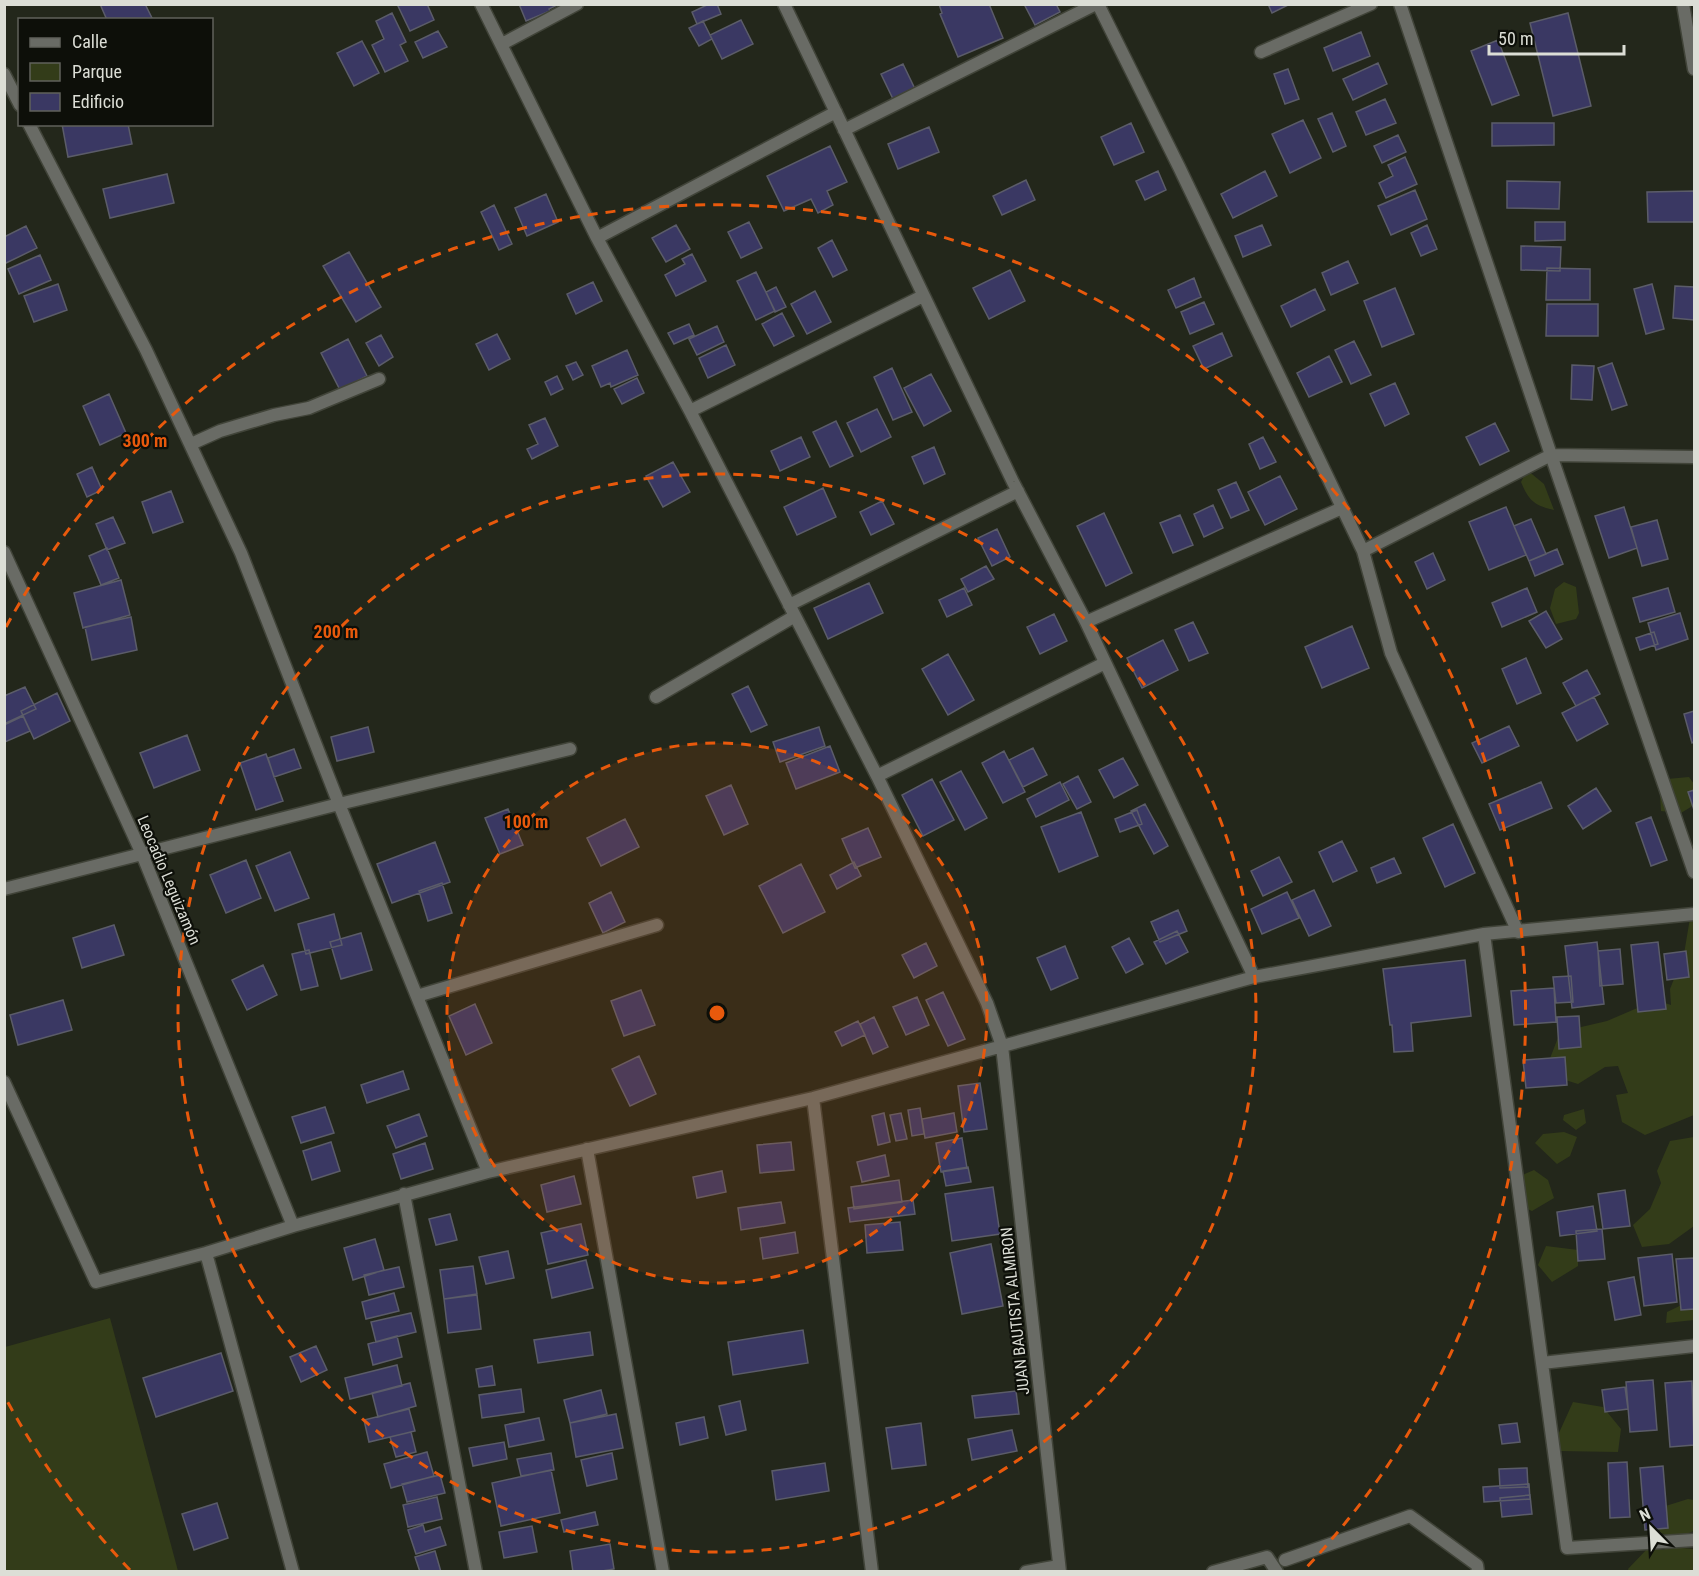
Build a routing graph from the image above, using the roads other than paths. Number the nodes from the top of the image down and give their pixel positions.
1 (482, 4) edge
2 (577, 4) edge
3 (784, 4) edge
4 (1097, 4) edge
5 (1371, 4) edge
6 (1400, 4) edge
7 (1683, 4) edge
8 (502, 44) junction
9 (1261, 52) dead end
10 (1695, 69) edge
11 (4, 74) edge
12 (18, 101) edge
13 (836, 112) junction
14 (30, 126) edge
15 (844, 130) junction
16 (597, 237) junction
17 (923, 296) junction
18 (379, 379) dead end
19 (690, 411) junction
20 (192, 444) junction
21 (1551, 455) junction
22 (1695, 457) edge
23 (1018, 491) junction
24 (1342, 508) junction
25 (1363, 550) junction
26 (4, 552) edge
27 (792, 610) junction
28 (1086, 622) junction
29 (1105, 663) junction
30 (656, 697) dead end
31 (570, 749) dead end
32 (877, 776) junction
33 (339, 804) junction
34 (142, 854) junction
35 (1695, 872) edge
36 (4, 889) edge
37 (1695, 914) edge
38 (657, 925) dead end
39 (1518, 932) junction
40 (1484, 934) junction
41 (1254, 977) junction
42 (417, 996) junction
43 (1002, 1046) junction
44 (4, 1082) edge
45 (813, 1098) junction
46 (587, 1149) junction
47 (488, 1172) junction
48 (404, 1194) junction
49 (293, 1226) junction
50 (206, 1253) junction
51 (1695, 1346) edge
52 (1542, 1363) junction
53 (1695, 1540) edge
54 (1285, 1560) dead end
55 (1478, 1568) edge
56 (1059, 1569) edge
57 (293, 1572) edge
58 (476, 1572) edge
59 (663, 1572) edge
60 (872, 1572) edge
61 (1026, 1572) edge
62 (1213, 1572) edge
63 (1277, 1572) edge

1 - 8 street, JUAN BAUTISTA ALMIRON
2 - 8 street
3 - 13 street
4 - 15 street
4 - 24 street
5 - 9 street
6 - 21 street
7 - 10 street
8 - 16 street, JUAN BAUTISTA ALMIRON
11 - 12 street
13 - 15 street
13 - 16 street
14 - 20 street
15 - 17 street
16 - 19 street, JUAN BAUTISTA ALMIRON
17 - 19 street
17 - 23 street
18 - 20 street
19 - 27 street, JUAN BAUTISTA ALMIRON
20 - 33 street
21 - 22 street
21 - 25 street
21 - 35 street
23 - 27 street
23 - 28 street
24 - 25 street
24 - 28 street
25 - 39 street
26 - 34 street, Leocadio Leguizamón
27 - 30 street
27 - 32 street, JUAN BAUTISTA ALMIRON
28 - 29 street
29 - 32 street
29 - 41 street
31 - 33 street
32 - 43 street, JUAN BAUTISTA ALMIRON
33 - 34 street
33 - 42 street
34 - 36 street
34 - 49 street, Leocadio Leguizamón
37 - 39 street
38 - 42 street
39 - 40 street
40 - 41 street
40 - 52 street
41 - 43 street
42 - 47 street
43 - 45 street
43 - 56 street, JUAN BAUTISTA ALMIRON
44 - 50 street
45 - 46 street
45 - 60 street
46 - 47 street
46 - 59 street
47 - 48 street
48 - 49 street
48 - 58 street
49 - 50 street
50 - 57 street
51 - 52 street
52 - 53 street
54 - 55 street
56 - 61 street
62 - 63 street

